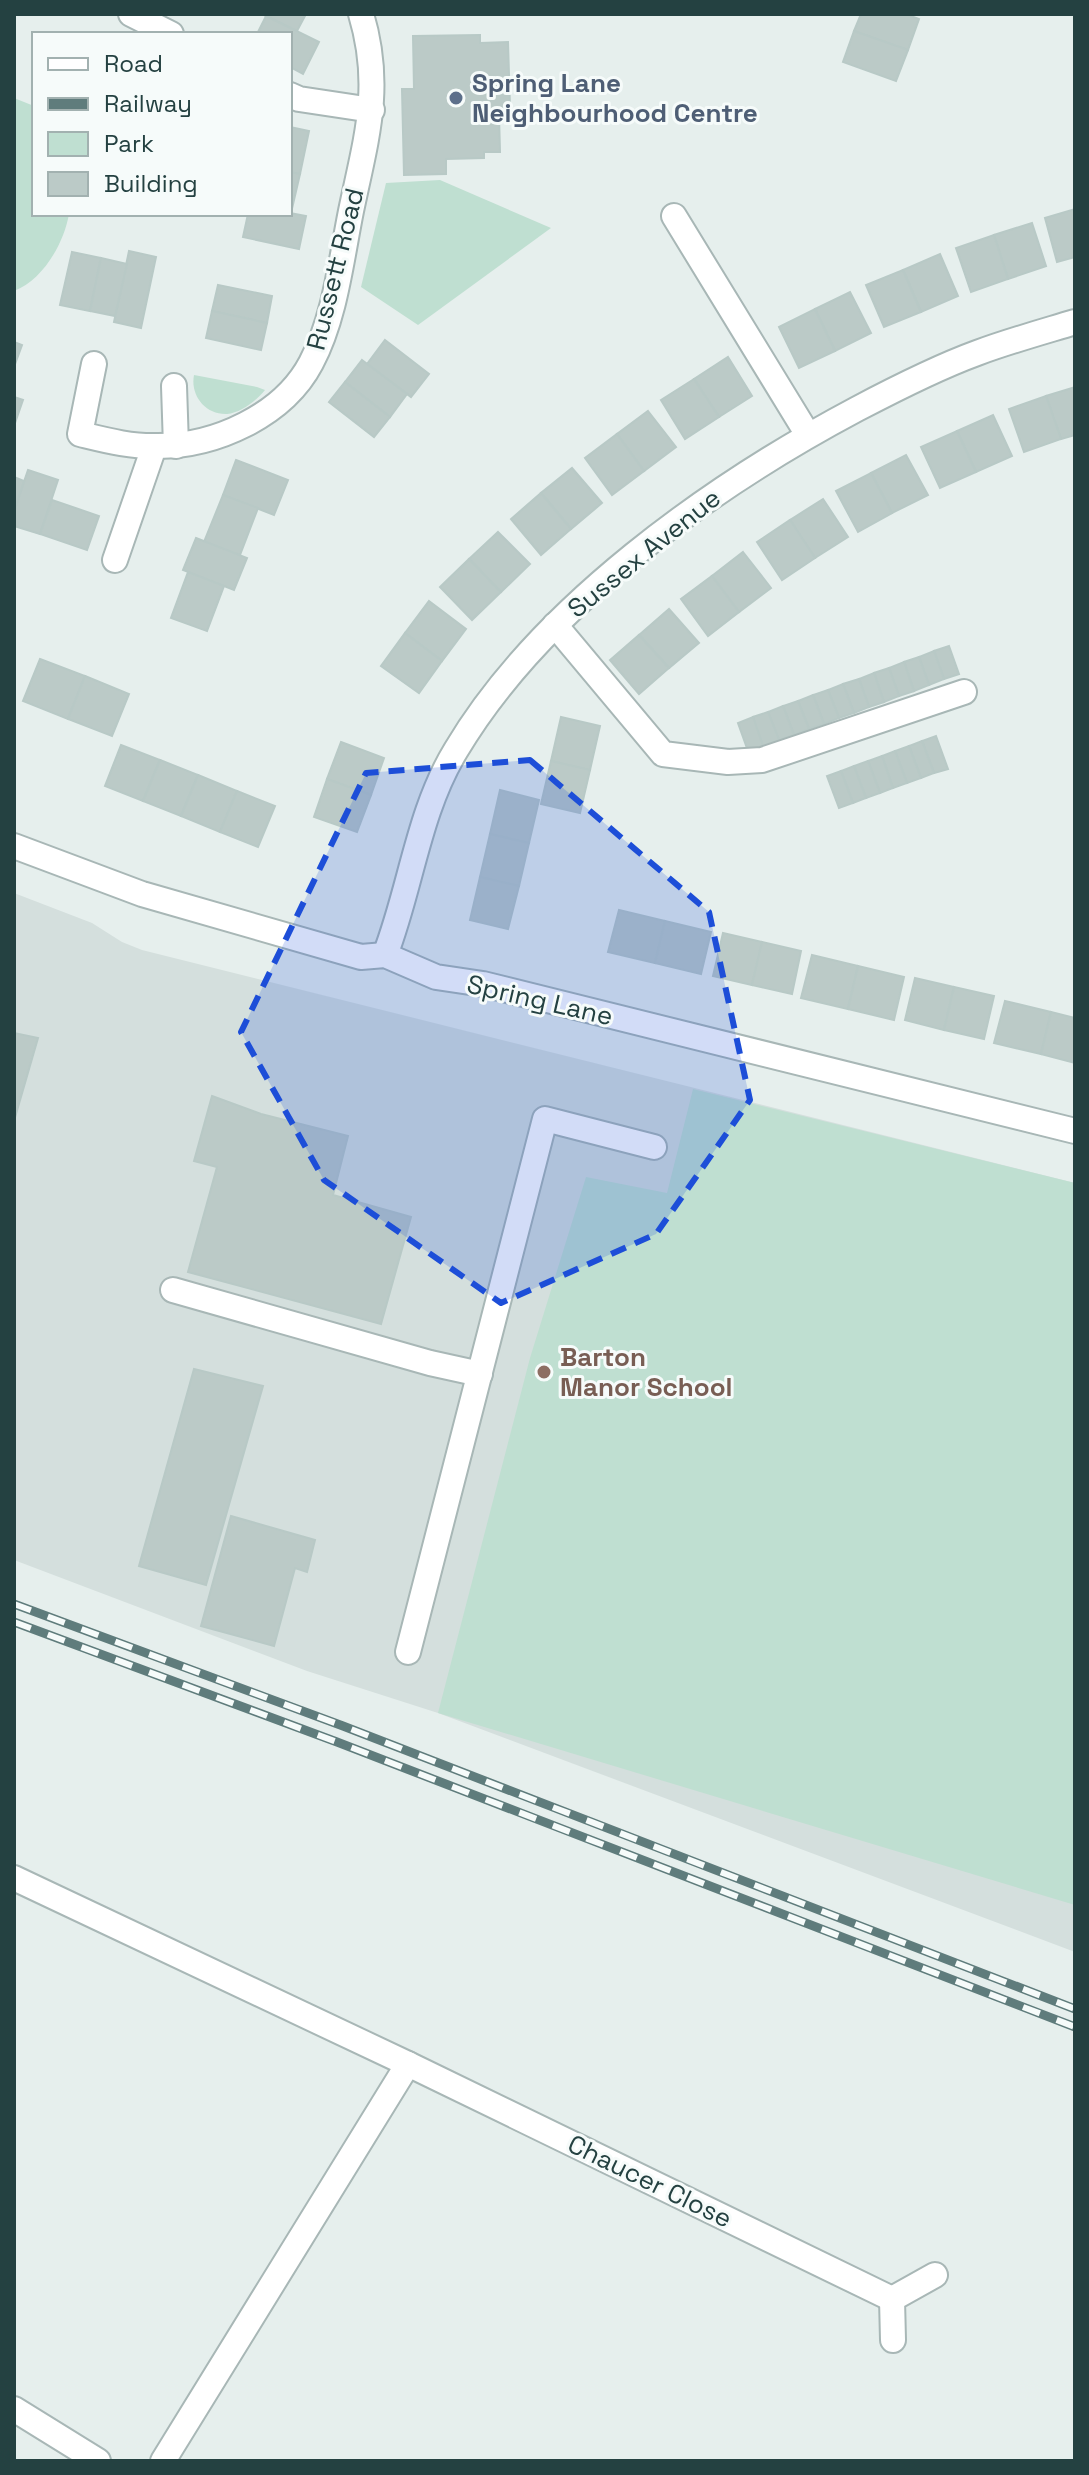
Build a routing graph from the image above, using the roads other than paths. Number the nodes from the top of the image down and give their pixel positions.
1 (361, 14) edge
2 (292, 96) edge
3 (372, 110) junction
4 (674, 216) dead end
5 (1075, 322) edge
6 (94, 364) dead end
7 (174, 386) dead end
8 (808, 435) junction
9 (165, 446) junction
10 (115, 560) dead end
11 (555, 625) junction
12 (964, 692) dead end
13 (14, 846) edge
14 (385, 955) junction
15 (1075, 1131) edge
16 (654, 1147) dead end
17 (173, 1290) dead end
18 (480, 1374) junction
19 (408, 1652) dead end
20 (14, 1878) edge
21 (408, 2064) junction
22 (935, 2275) dead end
23 (892, 2299) junction
24 (893, 2340) dead end
25 (14, 2409) edge
26 (98, 2461) edge
27 (163, 2461) edge

1 - 3 street, Russett Road
2 - 3 street
3 - 9 street, Russett Road
4 - 8 street
5 - 8 street, Sussex Avenue
6 - 9 street, Russett Road
7 - 9 street
8 - 11 street, Sussex Avenue
9 - 10 street
11 - 12 street
11 - 14 street, Sussex Avenue
13 - 14 street, Spring Lane
14 - 15 street, Spring Lane
16 - 18 street
17 - 18 street
18 - 19 street
20 - 21 street, Chaucer Close
21 - 23 street, Chaucer Close
21 - 27 street
22 - 23 street
23 - 24 street
25 - 26 street

